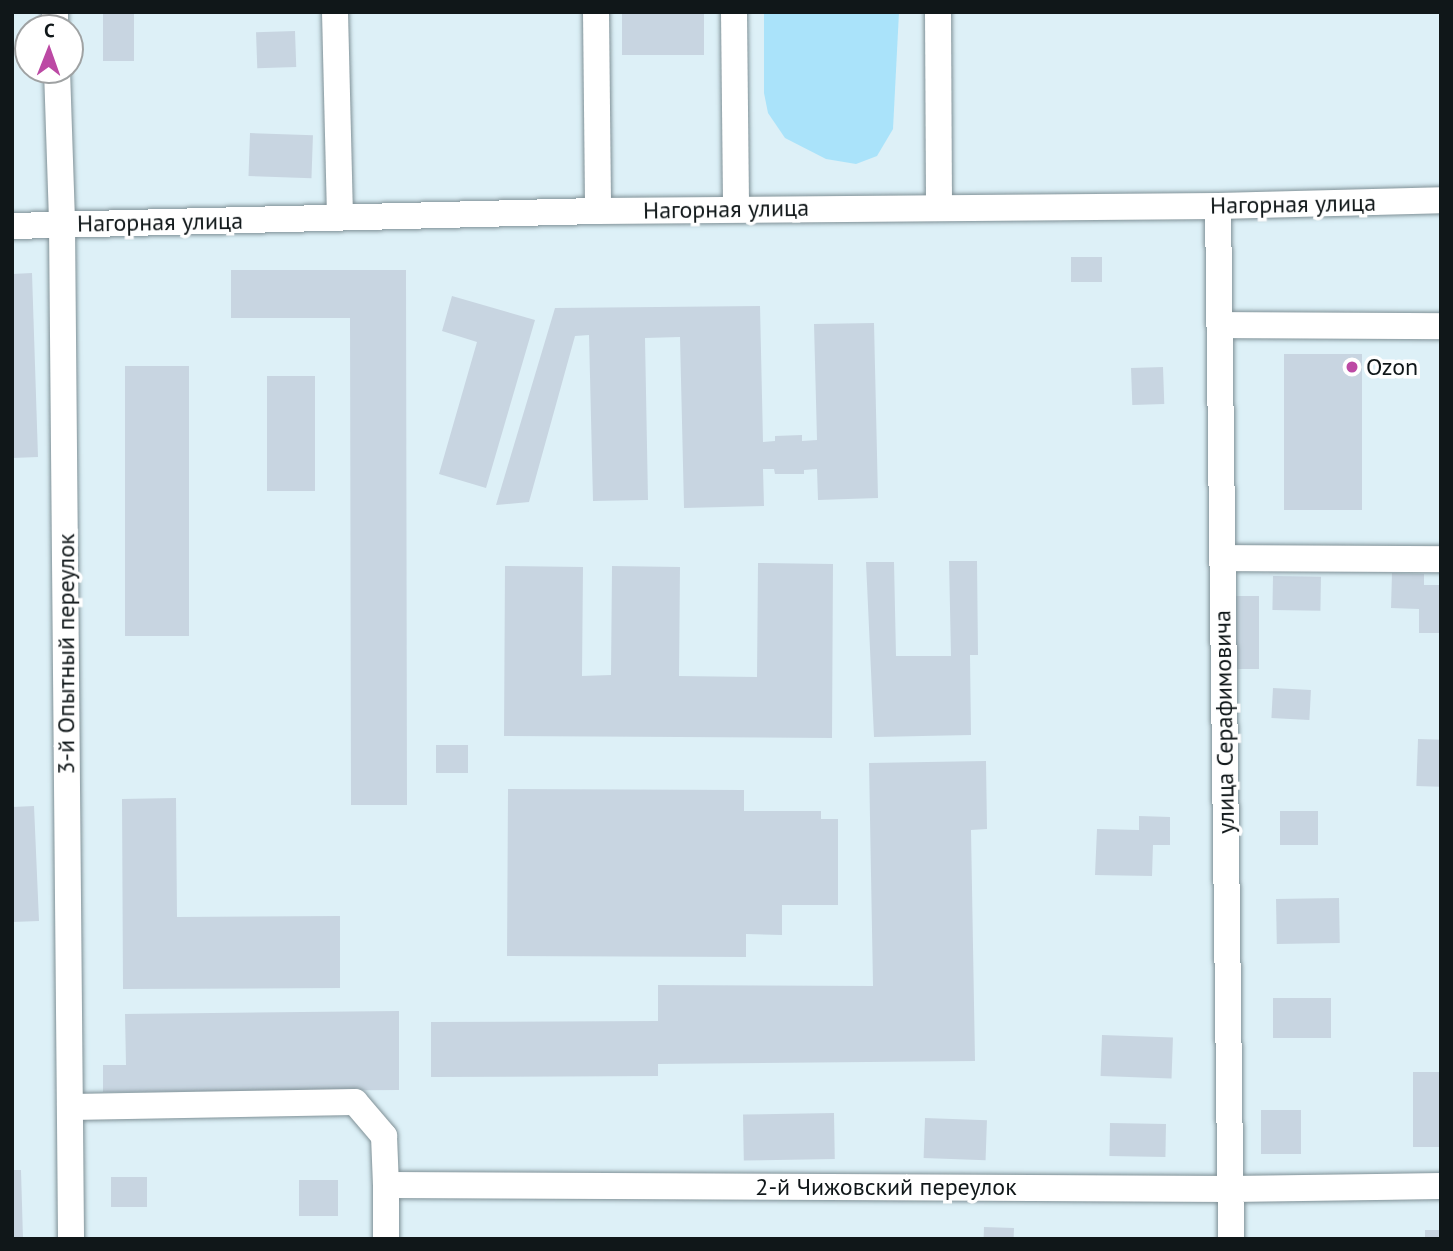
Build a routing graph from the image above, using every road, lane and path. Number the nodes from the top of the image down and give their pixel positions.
1 (335, 12) edge
2 (596, 12) edge
3 (734, 12) edge
4 (938, 12) edge
5 (57, 84) edge
6 (1441, 200) edge
7 (939, 206) junction
8 (1218, 206) junction
9 (736, 209) junction
10 (598, 211) junction
11 (340, 218) junction
12 (62, 224) junction
13 (12, 226) edge
14 (1220, 325) junction
15 (1441, 326) edge
16 (1222, 558) junction
17 (1441, 559) edge
18 (70, 1107) junction
19 (386, 1185) junction
20 (1441, 1186) edge
21 (1231, 1189) junction
22 (71, 1239) edge
23 (386, 1239) edge
24 (1231, 1239) edge

1 - 11 street
2 - 10 street
3 - 9 street
4 - 7 street
5 - 12 street, 3-й Опытный переулок
6 - 8 street, Нагорная улица
7 - 8 street, Нагорная улица
7 - 9 street, Нагорная улица
8 - 14 street, улица Серафимовича
9 - 10 street, Нагорная улица
10 - 11 street, Нагорная улица
11 - 12 street, Нагорная улица
12 - 13 street, Нагорная улица
12 - 18 street, 3-й Опытный переулок
14 - 15 street
14 - 16 street, улица Серафимовича
16 - 17 street
16 - 21 street, улица Серафимовича
18 - 19 street
18 - 22 street, 3-й Опытный переулок
19 - 21 street, 2-й Чижовский переулок
19 - 23 street
20 - 21 street, 2-й Чижовский переулок
21 - 24 street, улица Серафимовича

